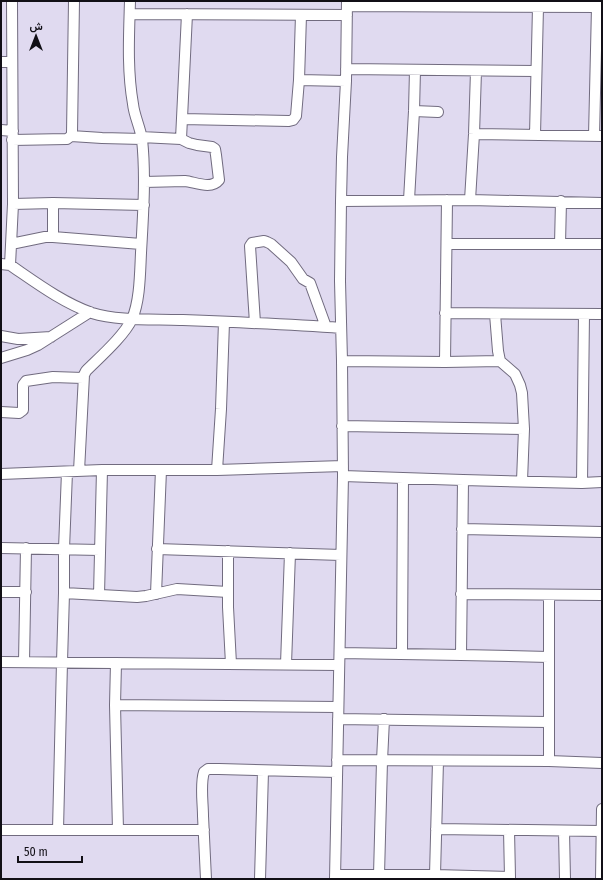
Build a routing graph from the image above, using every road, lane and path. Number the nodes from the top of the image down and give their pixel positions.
1 (12, 1) edge
2 (74, 1) edge
3 (130, 1) edge
4 (416, 4) edge
5 (473, 4) edge
6 (347, 7) edge
7 (538, 7) junction
8 (600, 8) edge
9 (130, 14) junction
10 (187, 14) junction
11 (301, 15) junction
12 (1, 62) edge
13 (12, 62) junction
14 (346, 69) junction
15 (415, 70) junction
16 (476, 71) junction
17 (536, 71) junction
18 (299, 80) junction
19 (346, 81) junction
20 (414, 111) junction
21 (438, 112) dead end
22 (182, 119) junction
23 (1, 130) edge
24 (474, 134) junction
25 (13, 135) junction
26 (535, 135) junction
27 (71, 136) junction
28 (598, 136) edge
29 (141, 138) junction
30 (181, 139) junction
31 (144, 182) junction
32 (410, 200) junction
33 (447, 200) junction
34 (470, 200) junction
35 (341, 201) junction
36 (561, 201) junction
37 (602, 202) edge
38 (53, 203) junction
39 (13, 204) junction
40 (144, 205) junction
41 (53, 237) junction
42 (11, 244) junction
43 (141, 244) junction
44 (447, 244) junction
45 (560, 244) junction
46 (602, 244) edge
47 (6, 265) edge
48 (90, 312) junction
49 (445, 313) junction
50 (496, 314) junction
51 (584, 314) junction
52 (602, 314) edge
53 (132, 319) junction
54 (224, 322) junction
55 (255, 323) junction
56 (326, 327) junction
57 (341, 328) junction
58 (1, 336) edge
59 (52, 337) junction
60 (1, 358) edge
61 (342, 361) junction
62 (500, 361) junction
63 (445, 362) junction
64 (83, 378) junction
65 (1, 412) edge
66 (342, 426) junction
67 (524, 429) junction
68 (102, 470) junction
69 (161, 470) junction
70 (217, 470) junction
71 (79, 471) junction
72 (343, 471) junction
73 (67, 472) junction
74 (1, 474) edge
75 (403, 478) junction
76 (463, 480) junction
77 (522, 481) junction
78 (602, 482) edge
79 (582, 483) junction
80 (462, 530) junction
81 (602, 532) edge
82 (1, 548) edge
83 (26, 548) junction
84 (64, 549) junction
85 (157, 549) junction
86 (100, 550) junction
87 (228, 551) junction
88 (290, 553) junction
89 (341, 555) junction
90 (1, 592) edge
91 (26, 592) junction
92 (228, 592) junction
93 (64, 593) junction
94 (156, 594) junction
95 (461, 594) junction
96 (99, 595) junction
97 (602, 595) edge
98 (549, 596) junction
99 (340, 653) junction
100 (402, 654) junction
101 (461, 655) junction
102 (549, 657) junction
103 (1, 662) edge
104 (24, 662) junction
105 (62, 662) junction
106 (116, 663) junction
107 (231, 664) junction
108 (286, 664) junction
109 (339, 665) junction
110 (116, 705) junction
111 (338, 707) junction
112 (338, 718) junction
113 (384, 719) junction
114 (549, 722) junction
115 (337, 760) junction
116 (382, 761) junction
117 (438, 761) junction
118 (549, 761) junction
119 (602, 763) edge
120 (263, 771) junction
121 (337, 772) junction
122 (602, 809) edge
123 (436, 829) junction
124 (1, 830) edge
125 (58, 830) junction
126 (118, 830) junction
127 (204, 830) junction
128 (509, 830) junction
129 (564, 831) junction
130 (601, 831) edge
131 (379, 875) junction
132 (435, 875) junction
133 (335, 877) edge
134 (601, 877) edge
135 (510, 878) edge
136 (206, 879) edge
137 (260, 879) edge
138 (565, 879) edge

1 - 13 street
2 - 27 street
3 - 9 street
4 - 5 street
4 - 6 street
5 - 7 street
6 - 11 street
6 - 14 street
7 - 8 street
7 - 17 street
8 - 28 street
9 - 10 street
9 - 29 street
10 - 11 street
10 - 22 street
11 - 18 street
12 - 13 street
13 - 25 street
14 - 15 street
14 - 19 street
15 - 16 street
15 - 20 street
16 - 17 street
16 - 24 street
17 - 26 street
18 - 19 street
18 - 22 street
19 - 35 street
20 - 21 street
20 - 32 street
22 - 30 street
23 - 25 street
24 - 26 street
24 - 34 street
25 - 27 street
25 - 39 street
26 - 28 street
27 - 29 street
29 - 30 street
29 - 31 street
30 - 31 street
31 - 40 street
32 - 33 street
32 - 35 street
33 - 34 street
33 - 44 street
34 - 36 street
35 - 57 street
36 - 37 street
36 - 45 street
38 - 39 street
38 - 40 street
38 - 41 street
39 - 42 street
40 - 43 street
41 - 42 street
41 - 43 street
42 - 47 street
43 - 53 street
44 - 45 street
44 - 49 street
45 - 46 street
47 - 48 street
48 - 53 street
48 - 59 street
49 - 50 street
49 - 63 street
50 - 51 street
50 - 62 street
51 - 52 street
51 - 79 street
53 - 54 street
53 - 64 street
54 - 55 street
54 - 70 street
55 - 56 street
55 - 56 street
56 - 57 street
57 - 61 street
58 - 59 street
59 - 60 street
61 - 63 street
61 - 66 street
62 - 63 street
62 - 67 street
64 - 65 street
64 - 71 street
66 - 67 street
66 - 72 street
67 - 77 street
68 - 69 street
68 - 71 street
68 - 86 street
69 - 70 street
69 - 85 street
70 - 72 street
71 - 73 street
72 - 75 street
72 - 89 street
73 - 74 street
73 - 84 street
75 - 76 street
75 - 100 street
76 - 77 street
76 - 80 street
77 - 79 street
78 - 79 street
80 - 81 street
80 - 95 street
82 - 83 street
83 - 84 street
83 - 91 street
84 - 86 street
84 - 93 street
85 - 87 street
85 - 94 street
86 - 96 street
87 - 88 street
87 - 92 street
88 - 89 street
88 - 108 street
89 - 99 street
90 - 91 street
91 - 104 street
92 - 94 street
92 - 107 street
93 - 96 street
93 - 105 street
94 - 96 street
95 - 98 street
95 - 101 street
97 - 98 street
98 - 102 street
99 - 100 street
99 - 109 street
100 - 101 street
101 - 102 street
102 - 114 street
103 - 104 street
104 - 105 street
105 - 106 street
105 - 125 street
106 - 107 street
106 - 110 street
107 - 108 street
108 - 109 street
109 - 111 street
110 - 111 street
110 - 126 street
111 - 112 street
112 - 113 street
112 - 115 street
113 - 114 street
113 - 116 street
114 - 118 street
115 - 116 street
115 - 121 street
116 - 117 street
116 - 131 street
117 - 118 street
117 - 123 street
118 - 119 street
120 - 121 street
120 - 127 street
120 - 137 street
121 - 133 street
122 - 130 street
123 - 128 street
123 - 132 street
124 - 125 street
125 - 126 street
126 - 127 street
127 - 136 street
128 - 129 street
128 - 135 street
129 - 130 street
129 - 138 street
130 - 134 street
131 - 132 street
131 - 133 street
132 - 135 street

